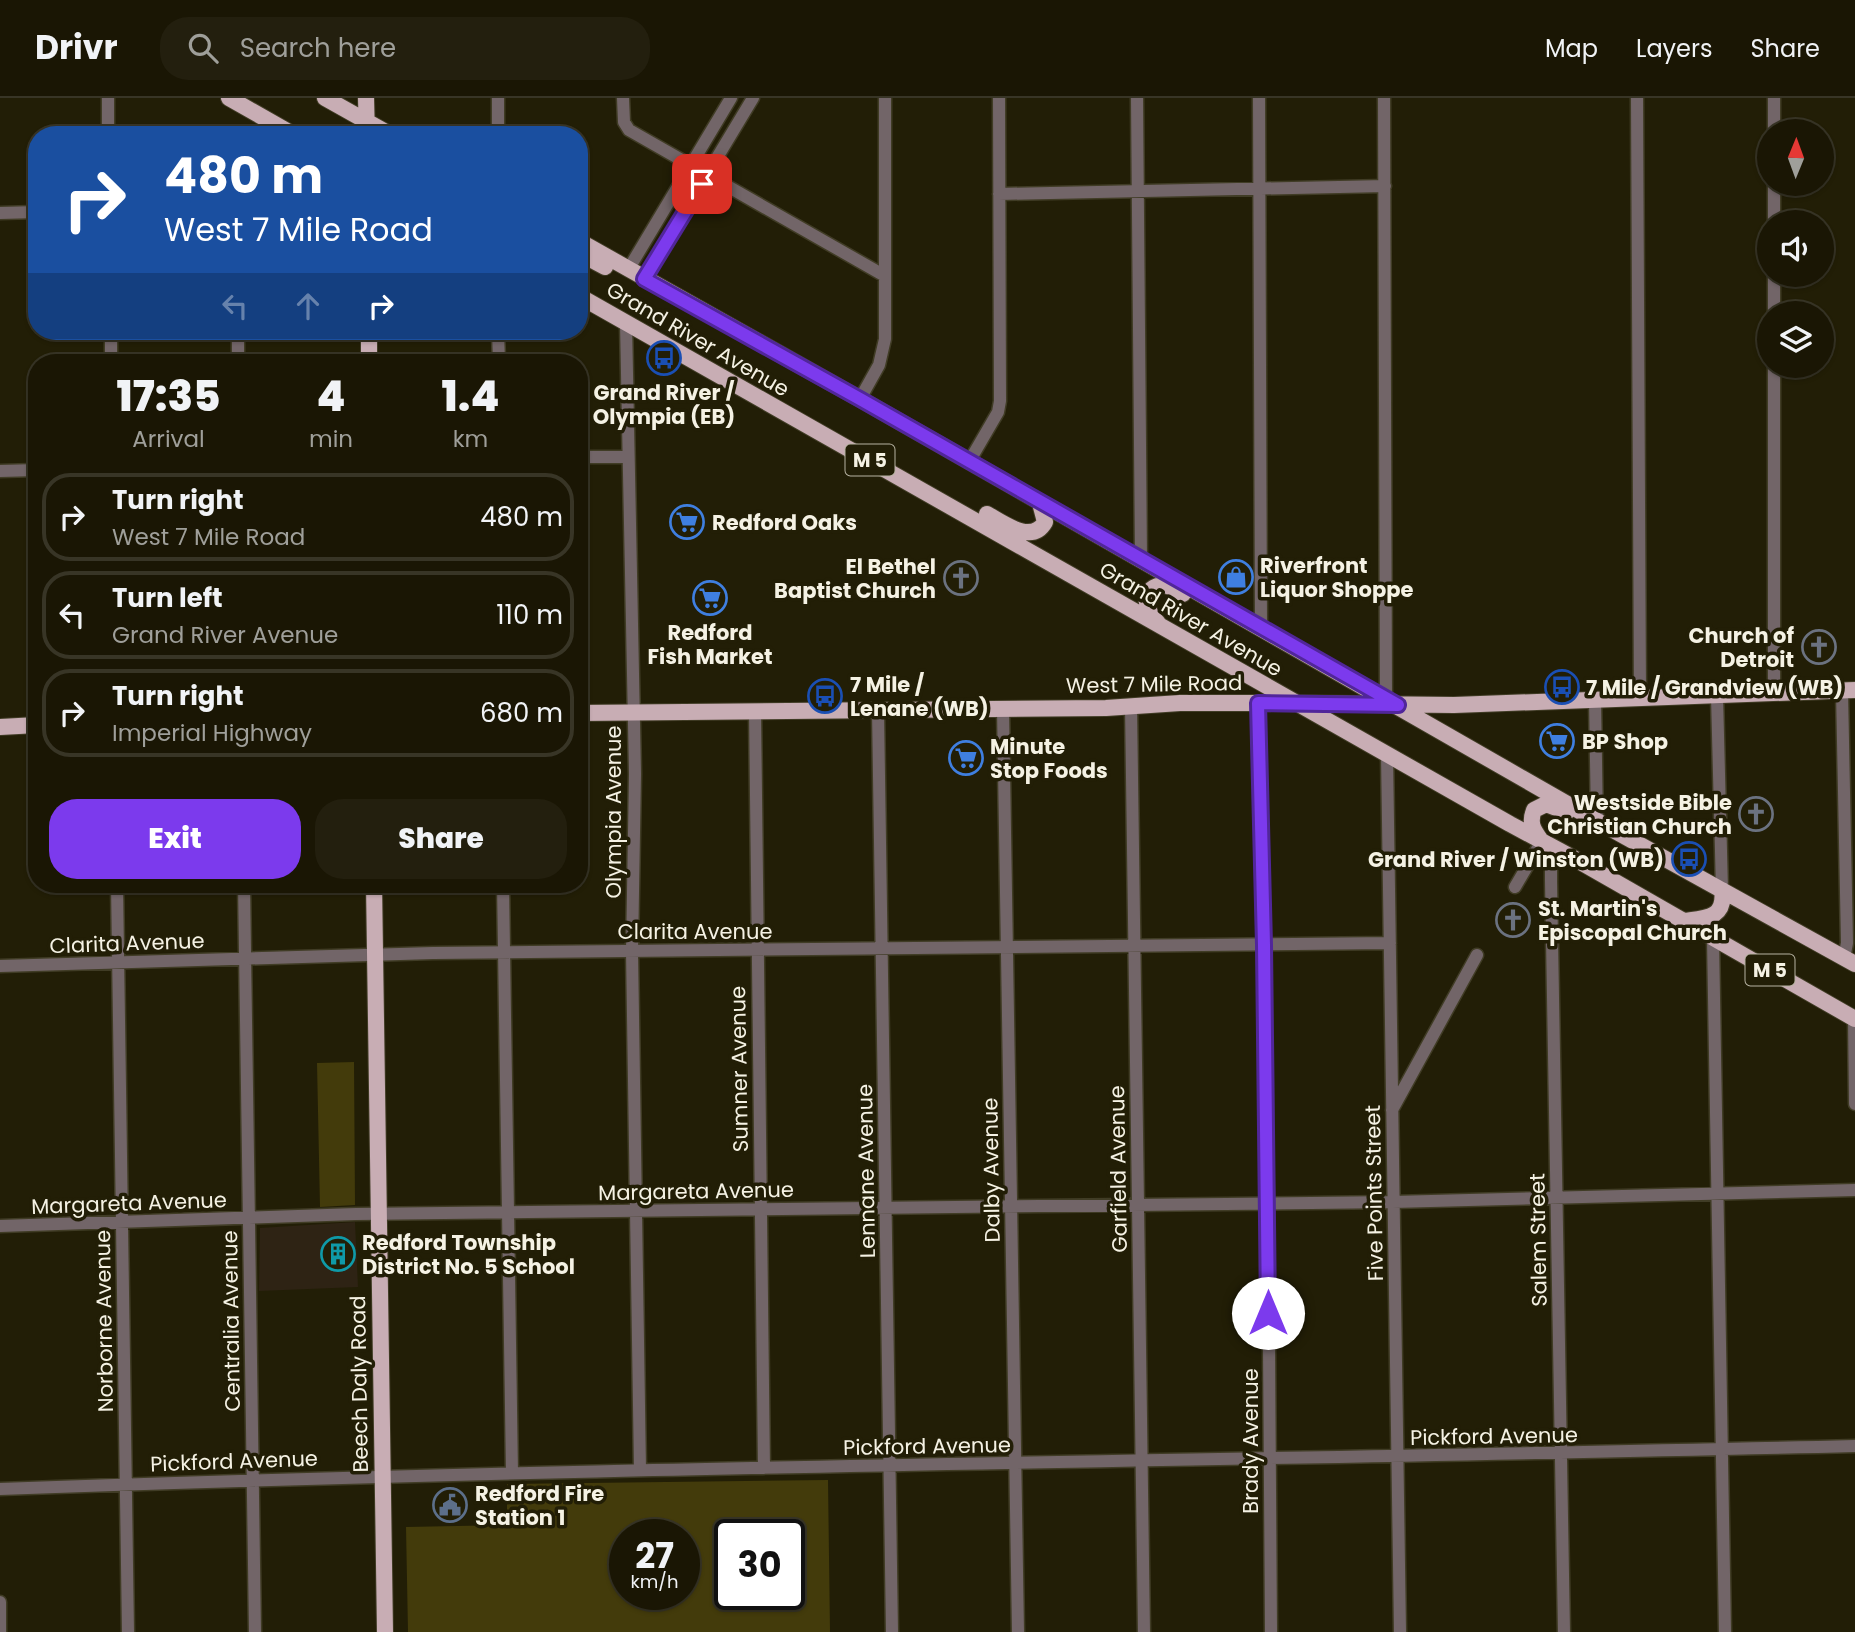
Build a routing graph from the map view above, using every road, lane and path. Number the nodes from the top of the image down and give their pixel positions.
1 (108, 98) edge
2 (229, 98) edge
3 (325, 98) edge
4 (366, 98) edge
5 (498, 98) edge
6 (623, 98) edge
7 (731, 98) edge
8 (754, 98) edge
9 (885, 98) edge
10 (999, 98) edge
11 (1137, 98) edge
12 (1259, 98) edge
13 (1384, 98) edge
14 (1637, 98) edge
15 (1774, 98) edge
16 (1774, 119) edge
17 (108, 126) edge
18 (278, 126) edge
19 (363, 126) edge
20 (366, 126) edge
21 (498, 126) edge
22 (690, 166) junction
23 (707, 176) junction
24 (1385, 186) junction
25 (1260, 189) junction
26 (1138, 192) junction
27 (999, 194) junction
28 (28, 212) edge
29 (0, 213) edge
30 (588, 247) edge
31 (588, 259) edge
32 (628, 270) junction
33 (885, 276) junction
34 (644, 279) junction
35 (588, 301) edge
36 (626, 323) junction
37 (724, 323) junction
38 (1774, 378) edge
39 (860, 399) junction
40 (588, 457) edge
41 (627, 457) junction
42 (969, 462) junction
43 (28, 470) edge
44 (0, 471) edge
45 (899, 476) junction
46 (1040, 503) junction
47 (1141, 560) junction
48 (1227, 609) junction
49 (1161, 626) junction
50 (1261, 629) junction
51 (1849, 691) edge
52 (1774, 693) junction
53 (1717, 696) junction
54 (1640, 699) junction
55 (1595, 700) junction
56 (1392, 702) junction
57 (1258, 703) junction
58 (1299, 704) junction
59 (1131, 706) junction
60 (1003, 708) junction
61 (878, 710) junction
62 (755, 711) junction
63 (588, 713) edge
64 (632, 713) junction
65 (28, 725) edge
66 (0, 727) edge
67 (1387, 754) junction
68 (1597, 821) junction
69 (1542, 841) junction
70 (1558, 849) junction
71 (1515, 887) dead end
72 (1722, 890) junction
73 (117, 893) edge
74 (244, 893) edge
75 (373, 893) edge
76 (503, 893) edge
77 (1685, 921) junction
78 (1713, 939) junction
79 (1390, 943) junction
80 (1264, 945) junction
81 (1134, 946) junction
82 (881, 947) junction
83 (1007, 947) junction
84 (757, 950) junction
85 (632, 951) junction
86 (504, 953) junction
87 (374, 954) junction
88 (1477, 955) dead end
89 (246, 959) junction
90 (1850, 961) edge
91 (118, 962) junction
92 (0, 965) edge
93 (1854, 1019) edge
94 (1855, 1104) edge
95 (1391, 1111) junction
96 (1855, 1190) edge
97 (1717, 1194) junction
98 (1557, 1198) junction
99 (1268, 1202) junction
100 (1393, 1202) junction
101 (1138, 1204) junction
102 (1010, 1205) junction
103 (885, 1208) junction
104 (760, 1210) junction
105 (636, 1211) junction
106 (508, 1213) junction
107 (378, 1215) junction
108 (249, 1219) junction
109 (122, 1222) junction
110 (0, 1226) edge
111 (1855, 1446) edge
112 (1722, 1450) junction
113 (1561, 1454) junction
114 (1397, 1457) junction
115 (1268, 1460) junction
116 (1141, 1462) junction
117 (1016, 1464) junction
118 (890, 1466) junction
119 (764, 1468) junction
120 (640, 1470) junction
121 (512, 1473) junction
122 (382, 1475) junction
123 (253, 1479) junction
124 (126, 1484) junction
125 (0, 1489) edge
126 (0, 1602) edge
127 (0, 1632) edge
128 (128, 1632) edge
129 (255, 1632) edge
130 (385, 1632) edge
131 (892, 1632) edge
132 (1017, 1632) edge
133 (1144, 1632) edge
134 (1271, 1632) edge
135 (1400, 1632) edge
136 (1564, 1632) edge
137 (1725, 1632) edge

1 - 17 street
2 - 18 main road
3 - 19 main road
4 - 20 main road
5 - 21 street
6 - 22 street
7 - 22 street
8 - 23 street
9 - 33 street
10 - 27 street
11 - 26 street
12 - 25 street
13 - 24 street
14 - 54 street
15 - 16 street
22 - 23 street
22 - 32 street
23 - 33 street
23 - 34 street
24 - 25 street
24 - 56 street
25 - 26 street
25 - 50 street
26 - 27 street
26 - 47 street
27 - 42 street
28 - 29 street
30 - 32 main road, Grand River Avenue / M 5
31 - 37 main road
32 - 34 main road, Grand River Avenue / M 5
33 - 39 street
34 - 37 main road, Grand River Avenue / M 5
35 - 36 main road, Grand River Avenue / M 5
36 - 41 street, Olympia Avenue
36 - 45 main road, Grand River Avenue / M 5
37 - 39 main road, Grand River Avenue / M 5
38 - 52 street
39 - 42 main road, Grand River Avenue / M 5
40 - 41 street
41 - 64 street, Olympia Avenue
42 - 46 main road, Grand River Avenue / M 5
43 - 44 street
45 - 46 main road
45 - 49 main road, Grand River Avenue / M 5
46 - 47 main road, Grand River Avenue / M 5
47 - 48 main road, Grand River Avenue / M 5
48 - 49 main road
48 - 50 main road, Grand River Avenue / M 5
49 - 58 main road, Grand River Avenue / M 5
50 - 56 main road, Grand River Avenue / M 5
51 - 52 main road, West 7 Mile Road
51 - 90 street
52 - 53 main road, West 7 Mile Road
53 - 54 main road, West 7 Mile Road
53 - 72 street
54 - 55 main road, West 7 Mile Road
55 - 56 main road, West 7 Mile Road
55 - 68 street
56 - 58 main road, West 7 Mile Road
56 - 68 main road, Grand River Avenue / M 5
57 - 58 main road, West 7 Mile Road
57 - 59 main road, West 7 Mile Road
57 - 80 street, Brady Avenue
58 - 67 main road, Grand River Avenue / M 5
59 - 60 main road, West 7 Mile Road
59 - 81 street, Garfield Avenue
60 - 61 main road, West 7 Mile Road
60 - 83 street, Dalby Avenue
61 - 62 main road, West 7 Mile Road
61 - 82 street, Lennane Avenue
62 - 64 main road, West 7 Mile Road
62 - 84 street, Sumner Avenue
63 - 64 main road, West 7 Mile Road
64 - 85 street, Olympia Avenue
65 - 66 main road
67 - 69 main road, Grand River Avenue / M 5
67 - 79 street, Five Points Street
68 - 69 main road
68 - 72 main road, Grand River Avenue / M 5
69 - 70 main road, Grand River Avenue / M 5
69 - 71 street
70 - 77 main road, Grand River Avenue / M 5
70 - 98 street, Salem Street
72 - 77 main road
72 - 90 main road, Grand River Avenue / M 5
73 - 91 street, Norborne Avenue
74 - 89 street, Centralia Avenue
75 - 87 main road, Beech Daly Road
76 - 86 street
77 - 78 main road, Grand River Avenue / M 5
78 - 93 main road, Grand River Avenue / M 5
78 - 97 street
79 - 80 street, Clarita Avenue
79 - 95 street, Five Points Street
80 - 81 street, Clarita Avenue
80 - 99 street, Brady Avenue
81 - 83 street, Clarita Avenue
81 - 101 street, Garfield Avenue
82 - 83 street, Clarita Avenue
82 - 84 street, Clarita Avenue
82 - 103 street, Lennane Avenue
83 - 102 street, Dalby Avenue
84 - 85 street, Clarita Avenue
84 - 104 street, Sumner Avenue
85 - 86 street, Clarita Avenue
85 - 105 street, Olympia Avenue
86 - 87 street, Clarita Avenue
86 - 106 street
87 - 89 street, Clarita Avenue
87 - 107 main road, Beech Daly Road
88 - 95 street
89 - 91 street, Clarita Avenue
89 - 108 street, Centralia Avenue
91 - 92 street, Clarita Avenue
91 - 109 street, Norborne Avenue
93 - 94 street
95 - 100 street, Five Points Street
96 - 97 street, Margareta Avenue
97 - 98 street, Margareta Avenue
97 - 112 street
98 - 100 street, Margareta Avenue
98 - 113 street, Salem Street
99 - 100 street, Margareta Avenue
99 - 101 street, Margareta Avenue
99 - 115 street, Brady Avenue
100 - 114 street, Five Points Street
101 - 102 street, Margareta Avenue
101 - 116 street, Garfield Avenue
102 - 103 street, Margareta Avenue
102 - 117 street, Dalby Avenue
103 - 104 street, Margareta Avenue
103 - 118 street, Lennane Avenue
104 - 105 street, Margareta Avenue
104 - 119 street, Sumner Avenue
105 - 106 street, Margareta Avenue
105 - 120 street, Olympia Avenue
106 - 107 street, Margareta Avenue
106 - 121 street
107 - 108 street, Margareta Avenue
107 - 122 main road, Beech Daly Road
108 - 109 street, Margareta Avenue
108 - 123 street, Centralia Avenue
109 - 110 street, Margareta Avenue
109 - 124 street, Norborne Avenue
111 - 112 street, Pickford Avenue
112 - 113 street, Pickford Avenue
112 - 137 street
113 - 114 street, Pickford Avenue
113 - 136 street, Salem Street
114 - 115 street, Pickford Avenue
114 - 135 street, Five Points Street
115 - 116 street, Pickford Avenue
115 - 134 street, Brady Avenue
116 - 117 street, Pickford Avenue
116 - 133 street, Garfield Avenue
117 - 118 street, Pickford Avenue
117 - 132 street, Dalby Avenue
118 - 119 street, Pickford Avenue
118 - 131 street, Lennane Avenue
119 - 120 street, Pickford Avenue
120 - 121 street, Pickford Avenue
121 - 122 street, Pickford Avenue
122 - 123 street, Pickford Avenue
122 - 130 main road, Beech Daly Road
123 - 124 street, Pickford Avenue
123 - 129 street, Centralia Avenue
124 - 125 street, Pickford Avenue
124 - 128 street, Norborne Avenue
126 - 127 street

